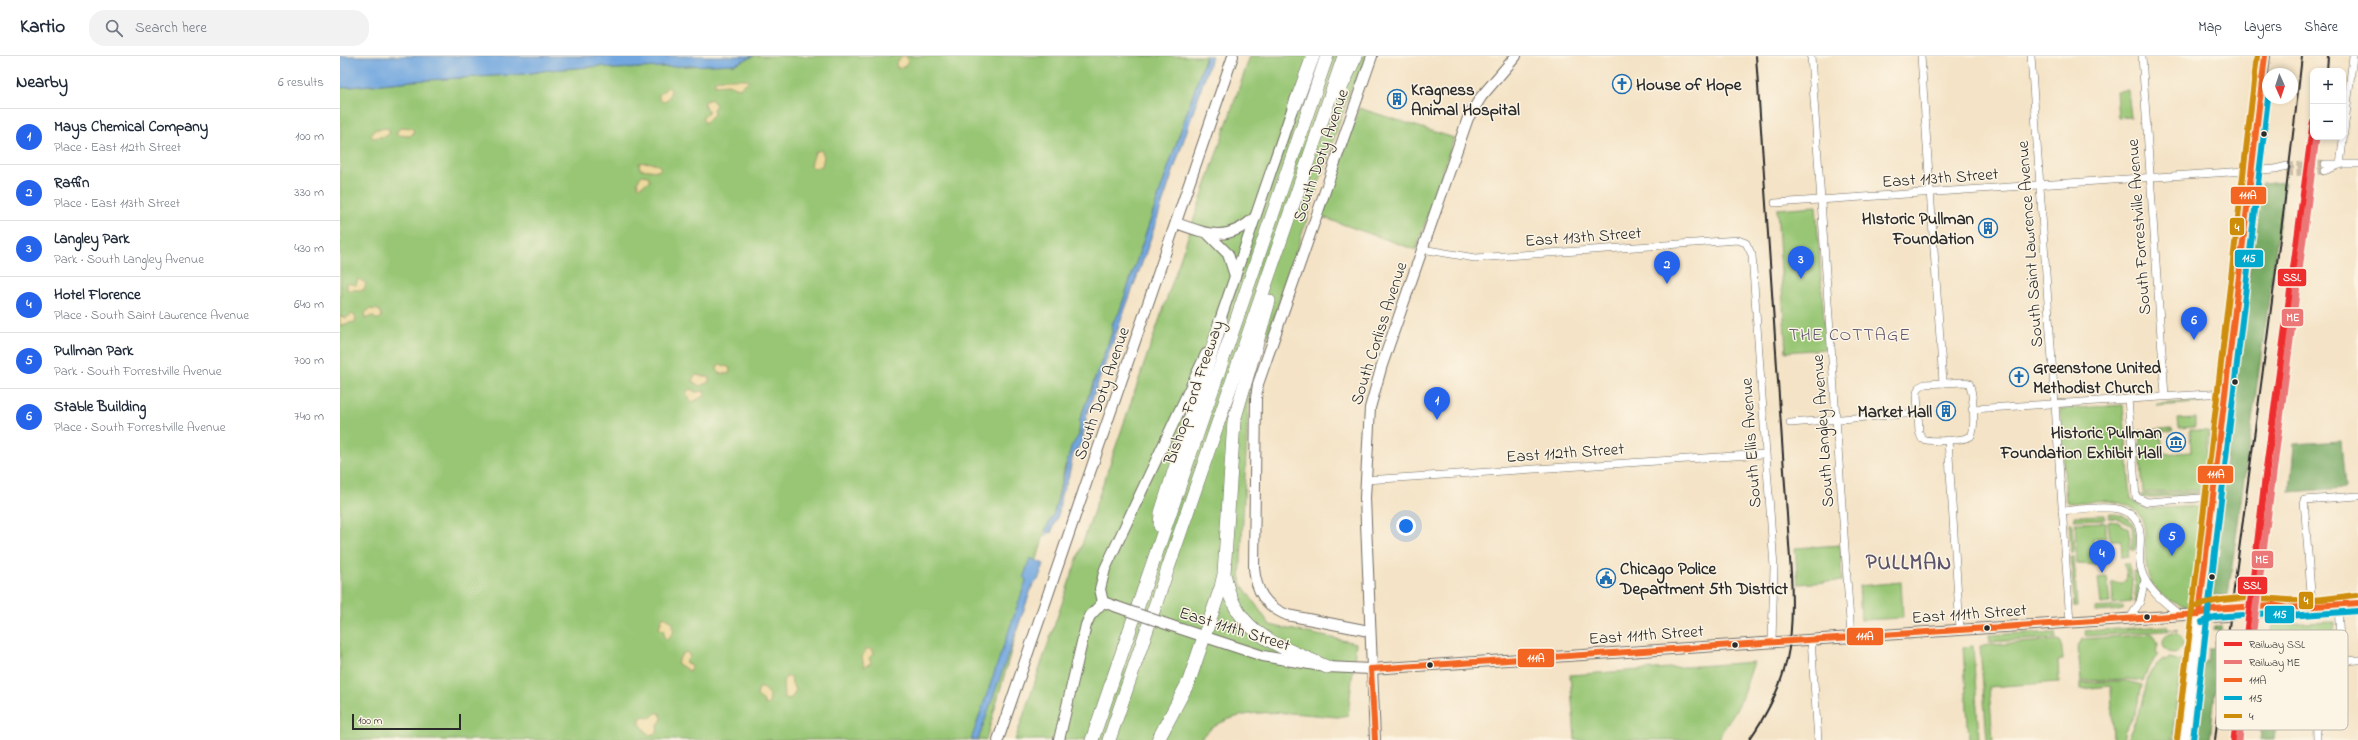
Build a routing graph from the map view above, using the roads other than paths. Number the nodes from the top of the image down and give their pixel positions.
1 (1233, 56) edge
2 (1306, 56) edge
3 (1313, 56) edge
4 (1327, 56) edge
5 (1344, 56) edge
6 (1356, 56) edge
7 (1372, 56) edge
8 (1516, 56) edge
9 (1811, 56) edge
10 (1921, 56) edge
11 (2031, 56) edge
12 (2142, 56) edge
13 (2265, 56) edge
14 (2353, 56) edge
15 (1295, 105) junction
16 (1324, 116) junction
17 (2358, 164) edge
18 (2340, 165) junction
19 (2324, 167) tunnel mouth
20 (2286, 169) tunnel mouth
21 (2251, 171) junction
22 (2150, 178) junction
23 (2040, 185) junction
24 (1930, 193) junction
25 (1821, 200) junction
26 (1775, 203) dead end
27 (1256, 216) junction
28 (1176, 223) junction
29 (1209, 235) junction
30 (1746, 244) joint
31 (1422, 249) junction
32 (1278, 250) junction
33 (1235, 278) junction
34 (1221, 321) junction
35 (1943, 383) junction
36 (2224, 393) junction
37 (2165, 396) junction
38 (2128, 399) junction
39 (2055, 404) junction
40 (1972, 409) junction
41 (1918, 412) junction
42 (1836, 419) junction
43 (1790, 423) dead end
44 (1948, 440) junction
45 (1765, 454) junction
46 (1366, 480) junction
47 (2358, 496) edge
48 (2213, 497) junction
49 (2062, 511) junction
50 (1156, 554) junction
51 (1224, 574) junction
52 (2145, 580) junction
53 (1104, 602) junction
54 (2358, 603) edge
55 (2338, 604) junction
56 (2312, 606) junction
57 (2272, 609) tunnel mouth
58 (2226, 612) tunnel mouth
59 (2199, 614) junction
60 (2180, 615) junction
61 (2130, 618) junction
62 (2070, 622) junction
63 (1960, 629) junction
64 (2339, 630) edge
65 (1369, 631) junction
66 (1204, 636) junction
67 (1851, 636) junction
68 (1811, 639) junction
69 (1772, 642) junction
70 (2358, 660) edge
71 (2348, 661) edge
72 (1327, 667) junction
73 (1371, 669) junction
74 (2317, 730) edge
75 (998, 740) edge
76 (1059, 740) edge
77 (1092, 740) edge
78 (1109, 740) edge
79 (1158, 740) edge
80 (1375, 740) edge
81 (1818, 740) edge
82 (2185, 740) edge
83 (2317, 740) edge

1 - 28 street, South Doty Avenue
2 - 15 street
3 - 15 highway
4 - 50 highway, Bishop Ford Freeway
5 - 16 highway, Bishop Ford Freeway
6 - 16 highway
7 - 65 street, South Doty Avenue
8 - 31 street, South Corliss Avenue
9 - 25 street, South Langley Avenue
10 - 24 street
11 - 23 street, South Saint Lawrence Avenue
12 - 22 street, South Forrestville Avenue
13 - 21 street
14 - 18 street
15 - 27 street
16 - 32 highway, Bishop Ford Freeway
17 - 18 street
18 - 19 street
20 - 21 street, East 113th Street
21 - 22 street, East 113th Street
21 - 36 street
22 - 23 street, East 113th Street
22 - 37 street, South Forrestville Avenue
23 - 24 street, East 113th Street
23 - 39 street, South Saint Lawrence Avenue
24 - 25 street, East 113th Street
24 - 35 street
25 - 26 street, East 113th Street
25 - 42 street, South Langley Avenue
27 - 29 street
27 - 33 street
28 - 29 street
28 - 75 street, South Doty Avenue
29 - 33 street
30 - 31 street, East 113th Street
30 - 45 street, South Ellis Avenue
31 - 46 street, South Corliss Avenue
32 - 51 highway
32 - 78 highway, Bishop Ford Freeway
33 - 34 street
34 - 50 highway
34 - 53 street
35 - 40 street
35 - 41 street
36 - 37 street
36 - 48 street
37 - 38 street
38 - 39 street
38 - 48 street
39 - 40 street
39 - 49 street, South Saint Lawrence Avenue
40 - 44 street
41 - 42 street
41 - 44 street
42 - 43 street
42 - 67 street, South Langley Avenue
44 - 63 street
45 - 46 street, East 112th Street
45 - 69 street, South Ellis Avenue
46 - 65 street, South Corliss Avenue
47 - 56 street
48 - 59 street
49 - 52 street
49 - 62 street, South Saint Lawrence Avenue
50 - 77 highway, Bishop Ford Freeway
51 - 66 highway
51 - 72 highway
52 - 60 street
52 - 61 street
53 - 66 street, East 111th Street, bridge
53 - 76 street
54 - 55 street
55 - 56 street
55 - 64 street
56 - 57 street
58 - 59 street, East 111th Street
59 - 60 street, East 111th Street
59 - 82 street
60 - 61 street, East 111th Street
61 - 62 street, East 111th Street
62 - 63 street, East 111th Street
63 - 67 street, East 111th Street
65 - 73 street, South Corliss Avenue
66 - 72 street, East 111th Street
66 - 79 highway
67 - 68 street, East 111th Street
68 - 69 street, East 111th Street
68 - 81 street
69 - 73 street, East 111th Street
70 - 71 street
72 - 73 street, East 111th Street
73 - 80 street
74 - 83 street

